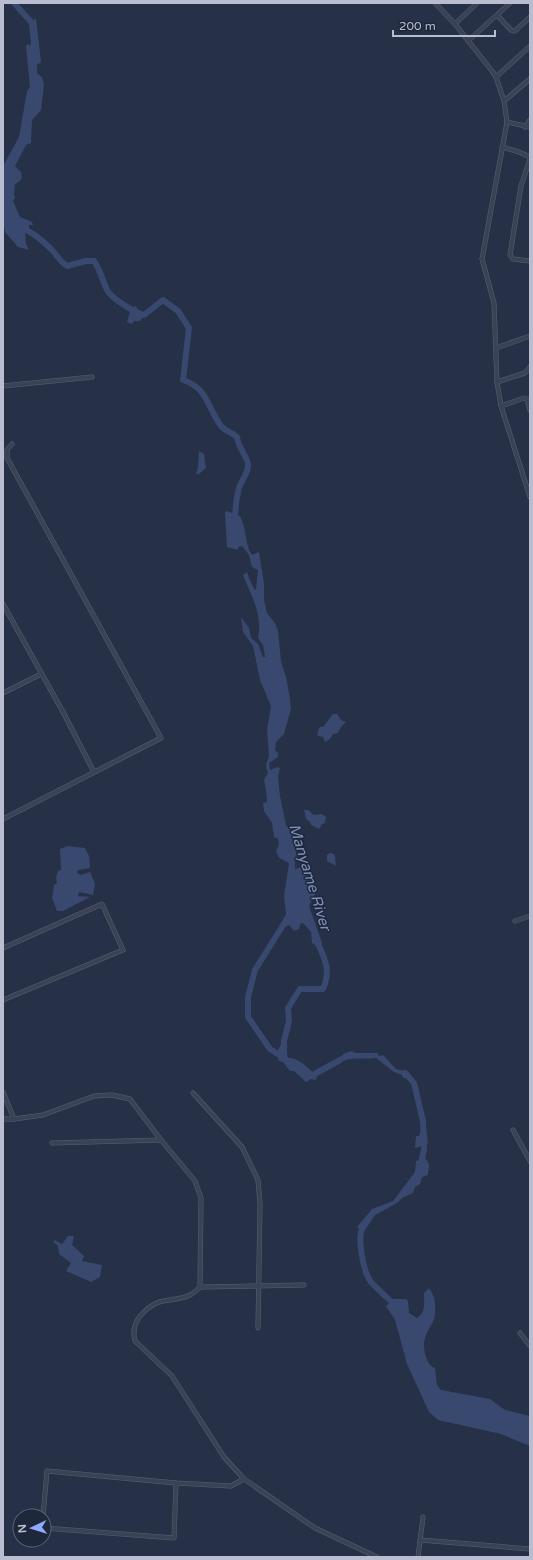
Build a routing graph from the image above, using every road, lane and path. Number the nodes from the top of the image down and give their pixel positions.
1 (435, 3) edge
2 (477, 3) edge
3 (510, 3) edge
4 (497, 15) junction
5 (530, 17) edge
6 (455, 24) junction
7 (468, 41) junction
8 (530, 46) edge
9 (496, 77) junction
10 (530, 79) edge
11 (504, 101) junction
12 (530, 120) edge
13 (507, 122) junction
14 (528, 127) edge
15 (502, 147) junction
16 (530, 158) edge
17 (530, 261) edge
18 (530, 336) edge
19 (496, 348) junction
20 (530, 370) edge
21 (92, 377) dead end
22 (497, 382) junction
23 (3, 386) edge
24 (501, 406) junction
25 (530, 410) edge
26 (12, 444) dead end
27 (530, 497) edge
28 (3, 604) edge
29 (41, 674) junction
30 (3, 693) edge
31 (94, 772) junction
32 (3, 820) edge
33 (530, 916) edge
34 (515, 921) dead end
35 (3, 948) edge
36 (3, 1000) edge
37 (3, 1092) edge
38 (193, 1093) dead end
39 (3, 1119) edge
40 (14, 1119) junction
41 (513, 1130) dead end
42 (161, 1140) junction
43 (52, 1143) dead end
44 (530, 1161) edge
45 (304, 1285) dead end
46 (260, 1286) junction
47 (200, 1287) junction
48 (258, 1328) dead end
49 (520, 1333) dead end
50 (530, 1346) edge
51 (244, 1479) junction
52 (176, 1483) junction
53 (44, 1508) edge
54 (423, 1517) dead end
55 (52, 1529) edge
56 (420, 1540) junction
57 (530, 1549) edge
58 (377, 1557) edge
59 (418, 1557) edge

1 - 6 street
2 - 6 street
3 - 4 street
4 - 5 street
4 - 7 street
6 - 7 street
7 - 9 street
8 - 9 street
9 - 11 street
10 - 11 street
11 - 13 street
12 - 14 street
13 - 14 street
13 - 15 street
15 - 16 street
15 - 19 street
16 - 17 street
18 - 19 street
19 - 22 street
20 - 22 street
21 - 23 street
22 - 24 street
24 - 25 street
24 - 27 street
26 - 31 street
28 - 29 street
29 - 30 street
29 - 31 street
31 - 32 street
33 - 34 street
35 - 36 street
37 - 40 street
38 - 46 street
39 - 40 street
40 - 42 street
41 - 44 street
42 - 43 street
42 - 47 street
45 - 46 street
46 - 47 street
46 - 48 street
47 - 51 street
49 - 50 street
51 - 52 street
51 - 58 street
52 - 53 street
52 - 55 street
54 - 56 street
56 - 57 street
56 - 59 street

